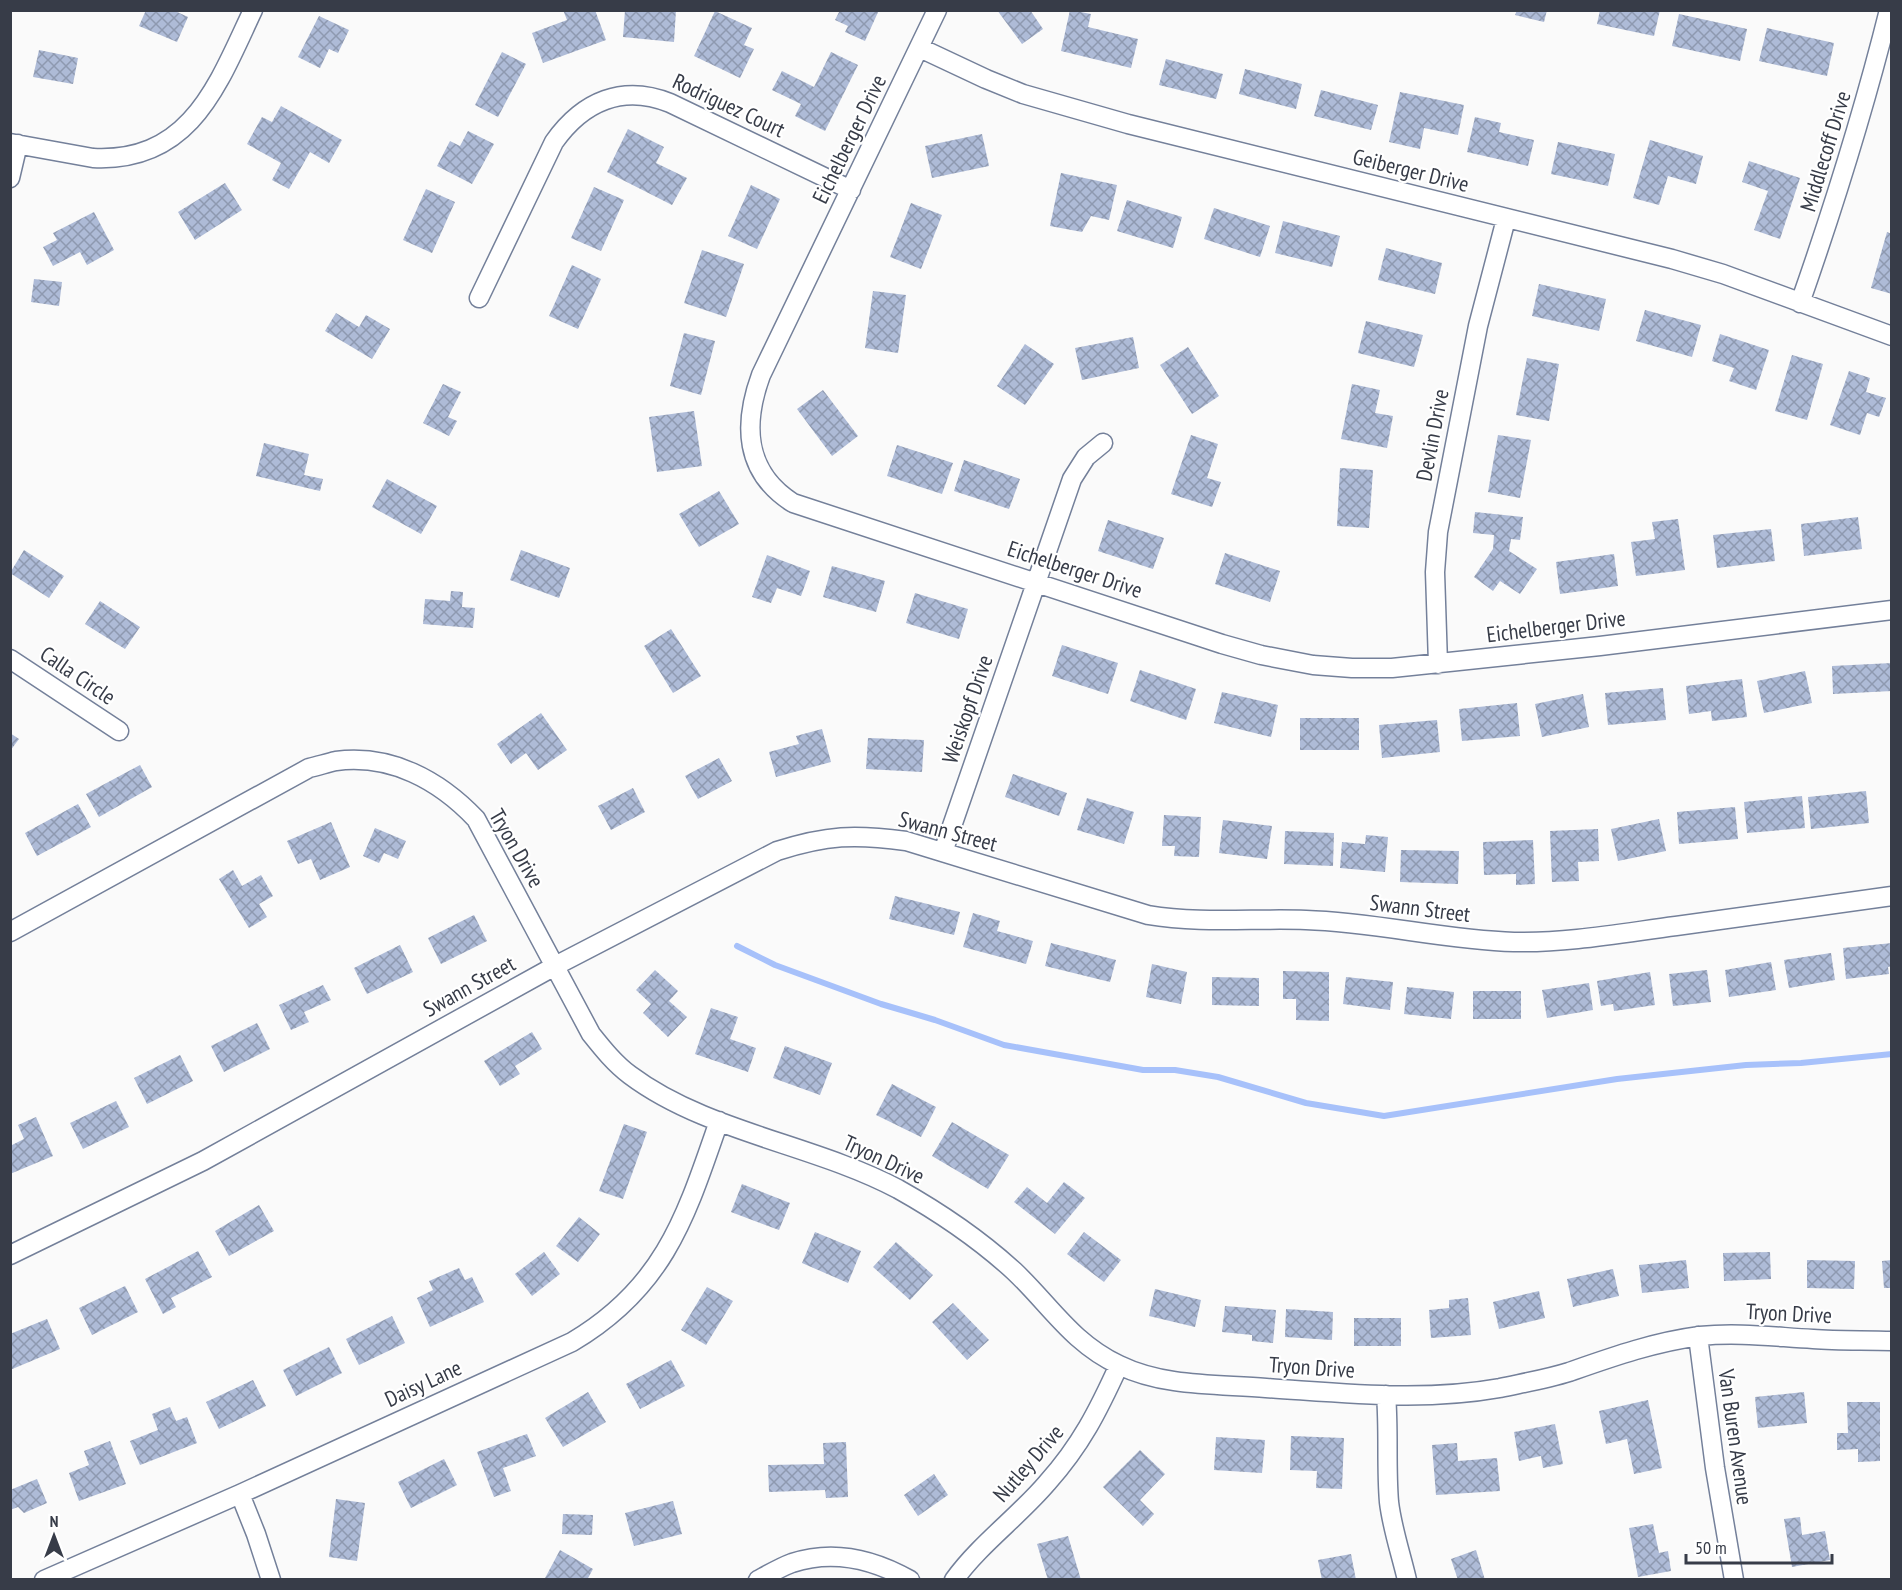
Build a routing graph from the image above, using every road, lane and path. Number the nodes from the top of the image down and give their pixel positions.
1 (253, 10) edge
2 (937, 10) edge
3 (1889, 10) edge
4 (920, 48) junction
5 (14, 143) edge
6 (10, 178) edge
7 (851, 190) junction
8 (1506, 219) junction
9 (479, 298) dead end
10 (1800, 303) junction
11 (1892, 336) edge
12 (1103, 443) dead end
13 (1037, 582) junction
14 (1892, 610) edge
15 (10, 658) edge
16 (1438, 664) junction
17 (119, 731) dead end
18 (943, 852) junction
19 (1892, 896) edge
20 (10, 932) edge
21 (555, 966) junction
22 (719, 1120) junction
23 (10, 1255) edge
24 (1698, 1336) junction
25 (1892, 1341) edge
26 (1119, 1365) junction
27 (1386, 1395) junction
28 (240, 1494) junction
29 (44, 1580) edge
30 (271, 1580) edge
31 (758, 1580) edge
32 (910, 1580) edge
33 (954, 1580) edge
34 (1407, 1580) edge
35 (1734, 1580) edge

1 - 5 street
2 - 4 street, Eichelberger Drive
3 - 10 street, Middlecoff Drive
4 - 7 street, Eichelberger Drive
4 - 8 street, Geiberger Drive
5 - 6 street
7 - 9 street, Rodriguez Court
7 - 13 street, Eichelberger Drive
8 - 10 street, Geiberger Drive
8 - 16 street, Devlin Drive
10 - 11 street, Geiberger Drive
12 - 13 street, Weiskopf Drive
13 - 16 street, Eichelberger Drive
13 - 18 street, Weiskopf Drive
14 - 16 street, Eichelberger Drive
15 - 17 street, Calla Circle
18 - 19 street, Swann Street
18 - 21 street, Swann Street
20 - 21 street, Tryon Drive
21 - 22 street, Tryon Drive
21 - 23 street, Swann Street
22 - 26 street, Tryon Drive
22 - 28 street, Daisy Lane
24 - 25 street, Tryon Drive
24 - 27 street, Tryon Drive
24 - 35 street, Van Buren Avenue
26 - 27 street, Tryon Drive
26 - 33 street, Nutley Drive
27 - 34 street
28 - 29 street, Daisy Lane
28 - 30 street
31 - 32 street

